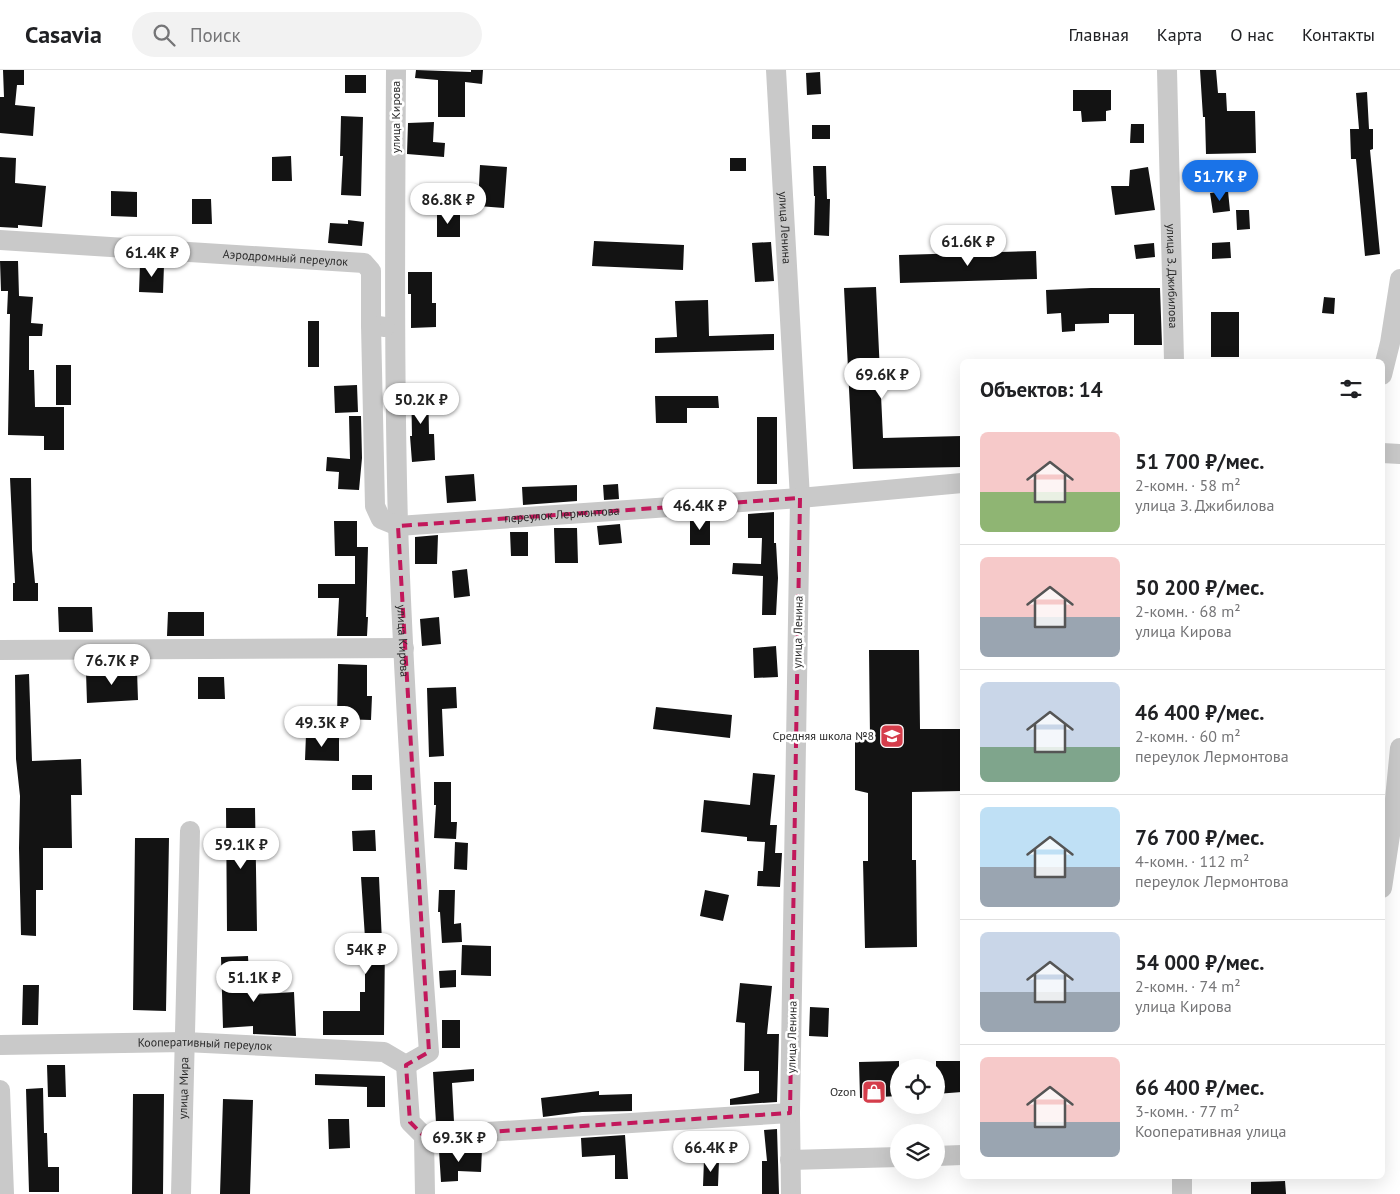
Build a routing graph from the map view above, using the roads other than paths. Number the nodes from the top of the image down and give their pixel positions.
1 (396, 70) edge
2 (776, 70) edge
3 (1167, 70) edge
4 (0, 240) edge
5 (1400, 279) edge
6 (371, 325) junction
7 (394, 328) junction
8 (1174, 359) edge
9 (1385, 359) edge
10 (1385, 453) edge
11 (1400, 454) edge
12 (960, 483) edge
13 (800, 498) junction
14 (398, 526) junction
15 (404, 648) junction
16 (0, 650) edge
17 (1400, 748) edge
18 (190, 831) dead end
19 (1385, 869) edge
20 (1385, 889) edge
21 (1400, 889) edge
22 (184, 1042) junction
23 (0, 1045) edge
24 (406, 1065) junction
25 (0, 1090) edge
26 (790, 1113) junction
27 (424, 1136) junction
28 (945, 1156) edge
29 (960, 1156) edge
30 (890, 1157) edge
31 (790, 1160) junction
32 (1182, 1179) edge
33 (4, 1194) edge
34 (181, 1194) edge
35 (425, 1194) edge
36 (791, 1194) edge
37 (1182, 1194) edge

1 - 7 street, улица Кирова
2 - 13 street, улица Ленина
3 - 8 street, улица З. Джибилова
4 - 6 street, Аэродромный переулок
5 - 9 street
6 - 7 street
6 - 14 street, Аэродромный переулок
7 - 14 street, улица Кирова
10 - 11 street
12 - 13 street, переулок Лермонтова
13 - 14 street, переулок Лермонтова
13 - 26 street, улица Ленина
14 - 15 street, улица Кирова
15 - 16 street
15 - 24 street, улица Кирова
17 - 19 street
18 - 22 street, улица Мира
20 - 21 street
22 - 23 street, Кооперативный переулок
22 - 24 street, Кооперативный переулок
22 - 34 street, улица Мира
24 - 27 street
25 - 33 street
26 - 27 street
26 - 31 street, улица Ленина
27 - 35 street
28 - 29 street
30 - 31 street
31 - 36 street, улица Ленина
32 - 37 street

